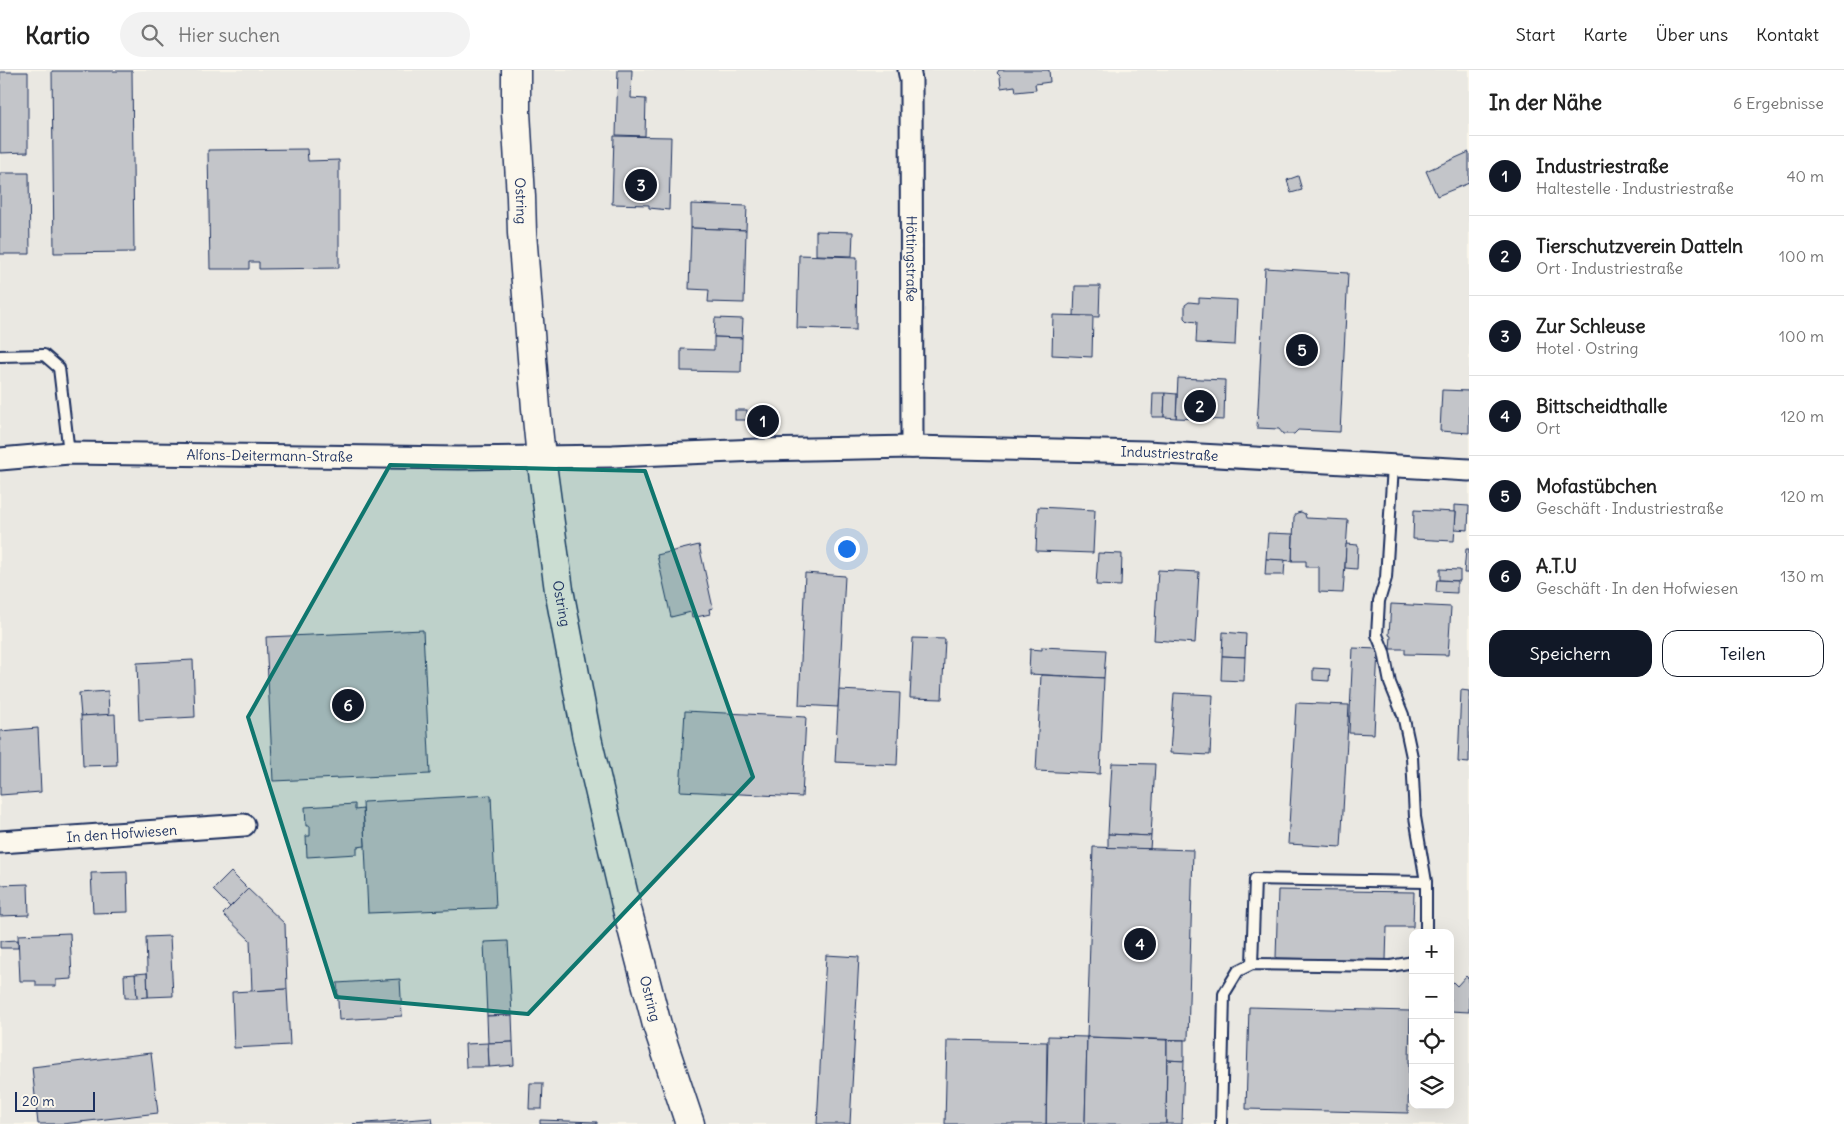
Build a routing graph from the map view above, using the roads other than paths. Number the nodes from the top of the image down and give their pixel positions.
1 (516, 70) edge
2 (909, 70) edge
3 (0, 356) edge
4 (912, 448) junction
5 (69, 453) junction
6 (541, 457) junction
7 (0, 459) edge
8 (1393, 466) junction
9 (1469, 470) edge
10 (244, 825) dead end
11 (0, 842) edge
12 (1426, 882) junction
13 (1426, 929) edge
14 (1409, 963) edge
15 (1252, 964) junction
16 (690, 1124) edge
17 (1221, 1124) edge

1 - 6 main road, Ostring
2 - 4 street, Höttingstraße
3 - 5 lane
4 - 6 street, Industriestraße
4 - 8 street, Industriestraße
5 - 6 street, Alfons-Deitermann-Straße
5 - 7 street, Alfons-Deitermann-Straße
6 - 16 main road, Ostring
8 - 9 street, Industriestraße
8 - 12 lane
10 - 11 street, In den Hofwiesen
12 - 13 lane
12 - 15 lane
14 - 15 lane
15 - 17 lane

